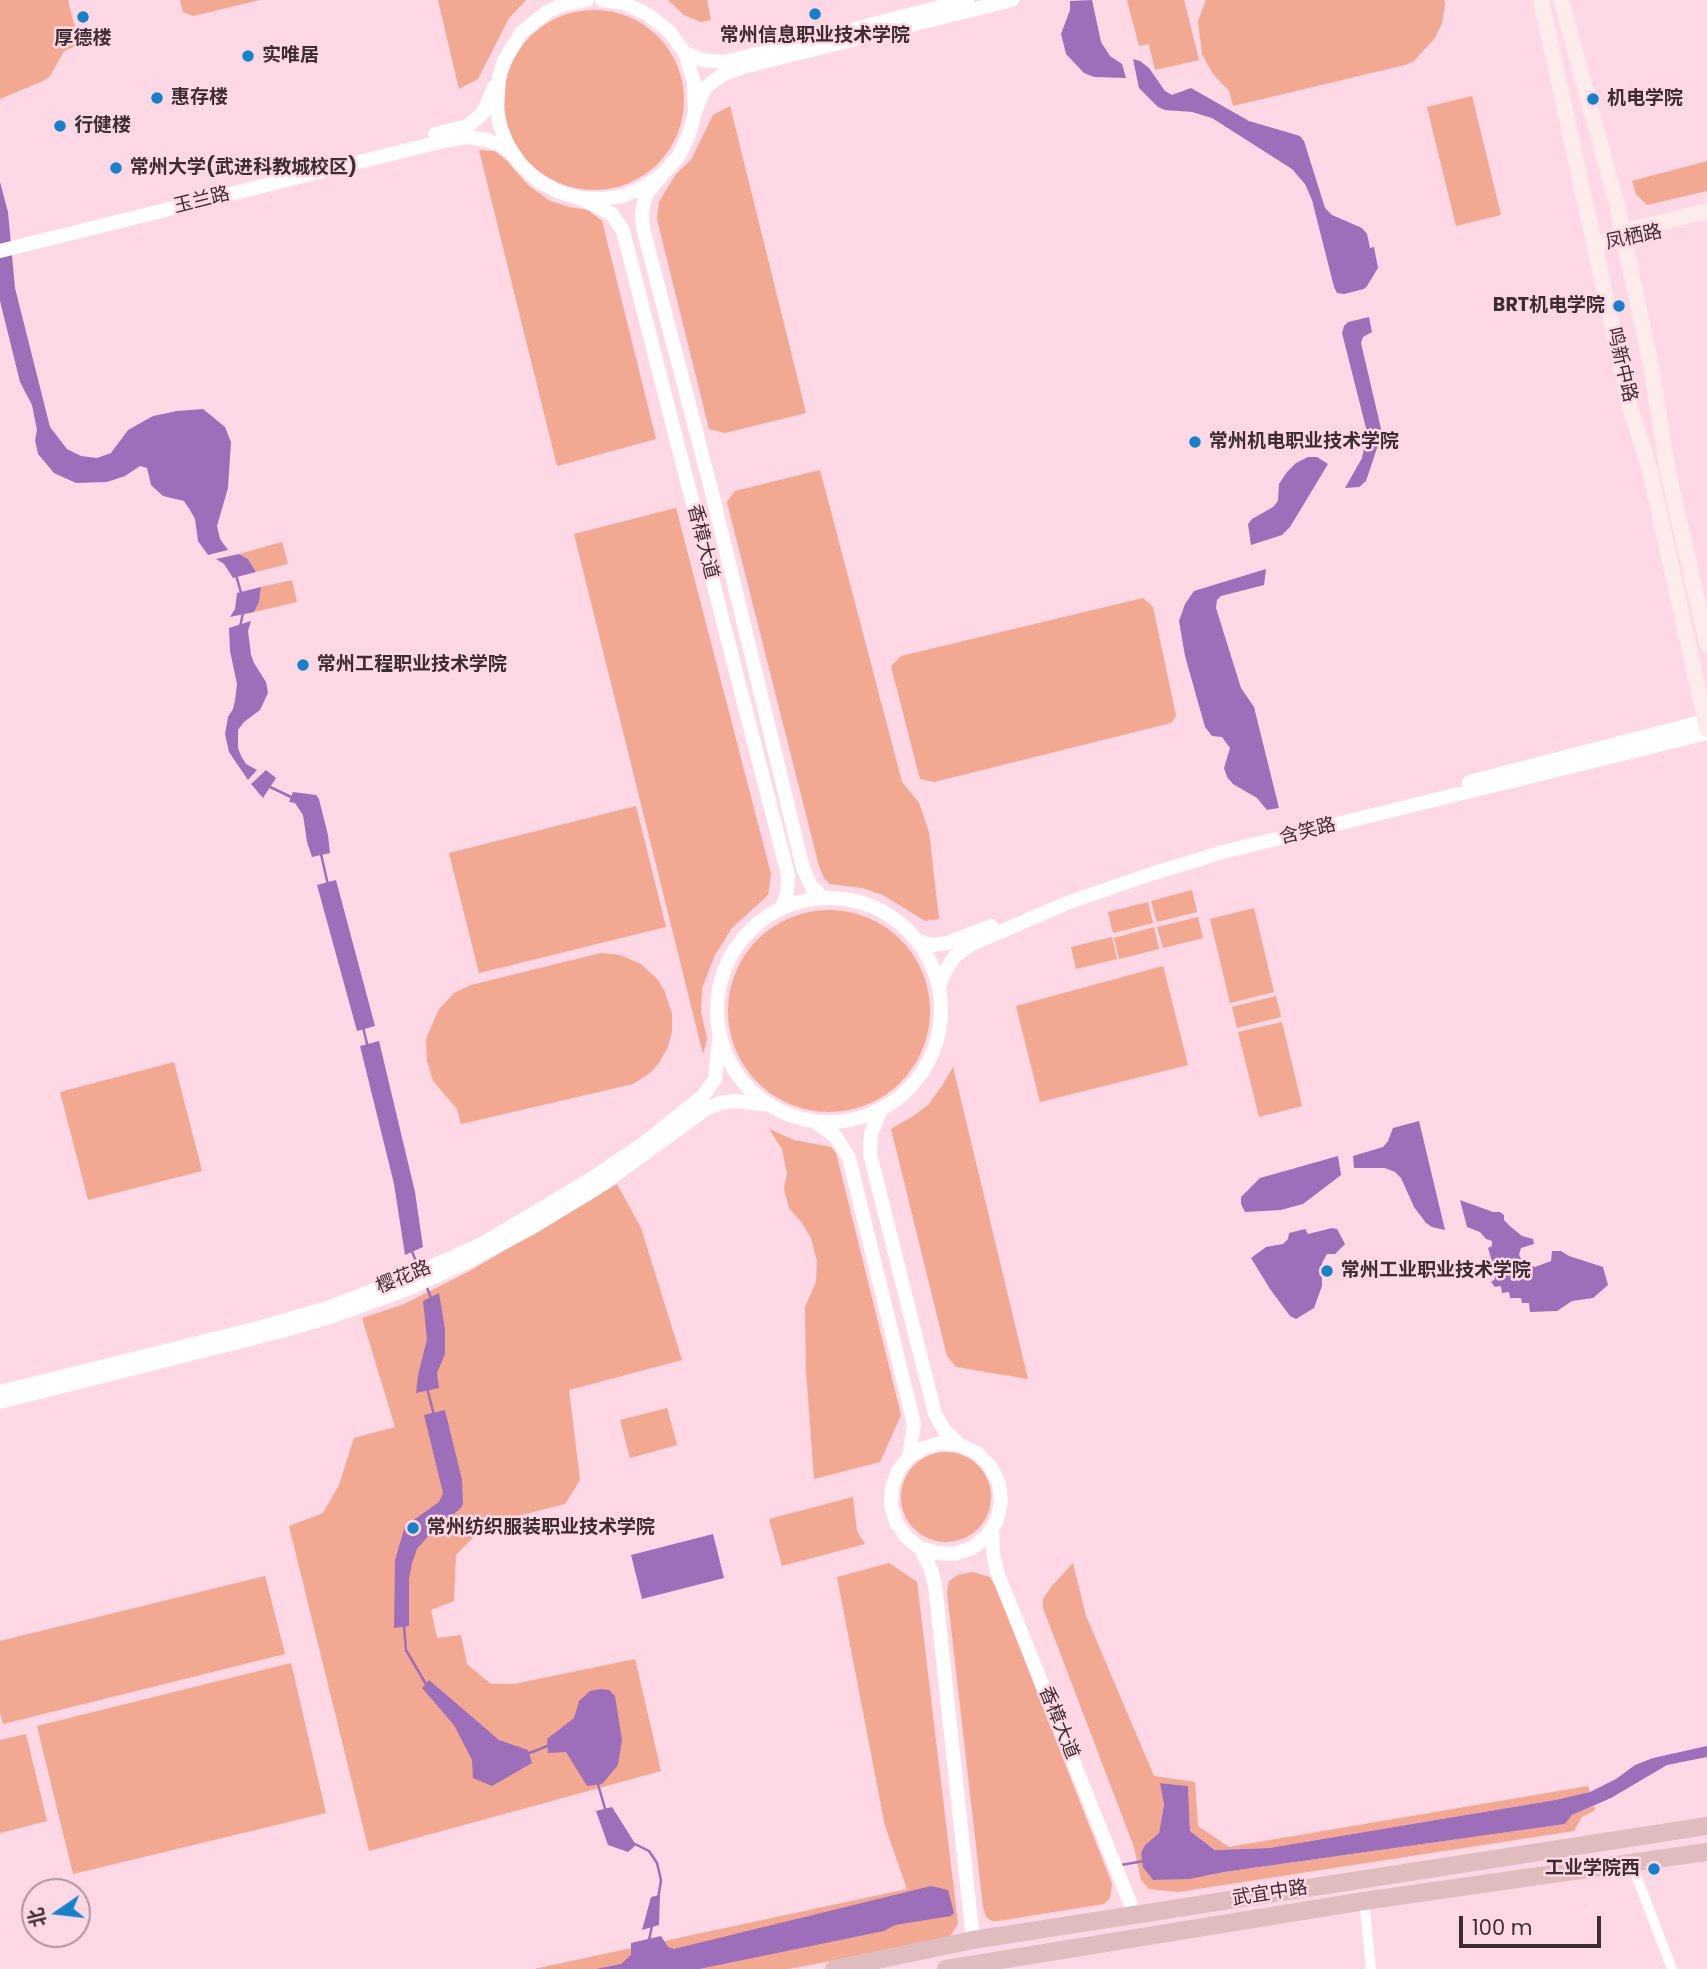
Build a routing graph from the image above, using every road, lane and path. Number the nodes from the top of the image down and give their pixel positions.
1 (587, 0) edge
2 (603, 0) edge
3 (967, 0) edge
4 (1012, 0) edge
5 (1541, 0) edge
6 (1560, 0) edge
7 (552, 5) edge
8 (685, 53) junction
9 (499, 76) junction
10 (695, 112) junction
11 (520, 164) junction
12 (662, 175) junction
13 (579, 198) junction
14 (1707, 211) edge
15 (1707, 222) edge
16 (1623, 237) junction
17 (0, 243) edge
18 (17, 243) junction
19 (1595, 247) junction
20 (0, 251) edge
21 (1707, 643) edge
22 (1706, 728) edge
23 (822, 898) junction
24 (782, 908) junction
25 (918, 941) junction
26 (939, 986) junction
27 (720, 1031) junction
28 (771, 1105) junction
29 (881, 1110) junction
30 (814, 1121) junction
31 (434, 1272) junction
32 (414, 1281) junction
33 (0, 1392) edge
34 (0, 1402) edge
35 (960, 1445) junction
36 (909, 1457) junction
37 (992, 1528) junction
38 (920, 1548) junction
39 (1707, 1826) edge
40 (1707, 1852) edge
41 (1631, 1862) junction
42 (1364, 1902) junction
43 (1135, 1915) junction
44 (973, 1940) junction
45 (834, 1969) edge
46 (946, 1969) edge
47 (1371, 1969) edge
48 (1672, 1969) edge

1 - 7 street
2 - 8 street
3 - 8 street
4 - 10 street
5 - 19 main road, 鸣新中路
6 - 16 main road, 鸣新中路
7 - 9 street, 玉兰路
8 - 10 street
9 - 11 street
9 - 18 street, 玉兰路
10 - 12 street, 香樟大道
11 - 13 street, 玉兰路
11 - 18 street, 玉兰路
12 - 13 street
12 - 23 street, 香樟大道
13 - 24 street, 香樟大道
14 - 16 main road, 凤栖路
15 - 16 main road, 凤栖路
16 - 19 main road, 凤栖路
16 - 21 main road, 鸣新中路
17 - 18 street, 玉兰路
18 - 20 street, 玉兰路
19 - 22 main road, 鸣新中路
22 - 25 street, 含笑路
22 - 26 street, 含笑路
23 - 24 street
23 - 25 street
24 - 27 street
25 - 26 street
26 - 29 street
27 - 28 street
27 - 31 street, 樱花路
28 - 30 street
28 - 31 street, 樱花路
29 - 30 street
29 - 35 street
30 - 36 street
31 - 32 street, 樱花路
32 - 33 street, 樱花路
32 - 34 street, 樱花路
35 - 36 street
35 - 37 street
36 - 38 street
37 - 38 street
37 - 43 street, 香樟大道
38 - 44 street
39 - 43 main road, 武宜中路
40 - 41 main road, 武宜中路
41 - 42 main road, 武宜中路
41 - 48 street
42 - 46 main road, 武宜中路
42 - 47 street
43 - 44 main road, 武宜中路
44 - 45 main road, 武宜中路

